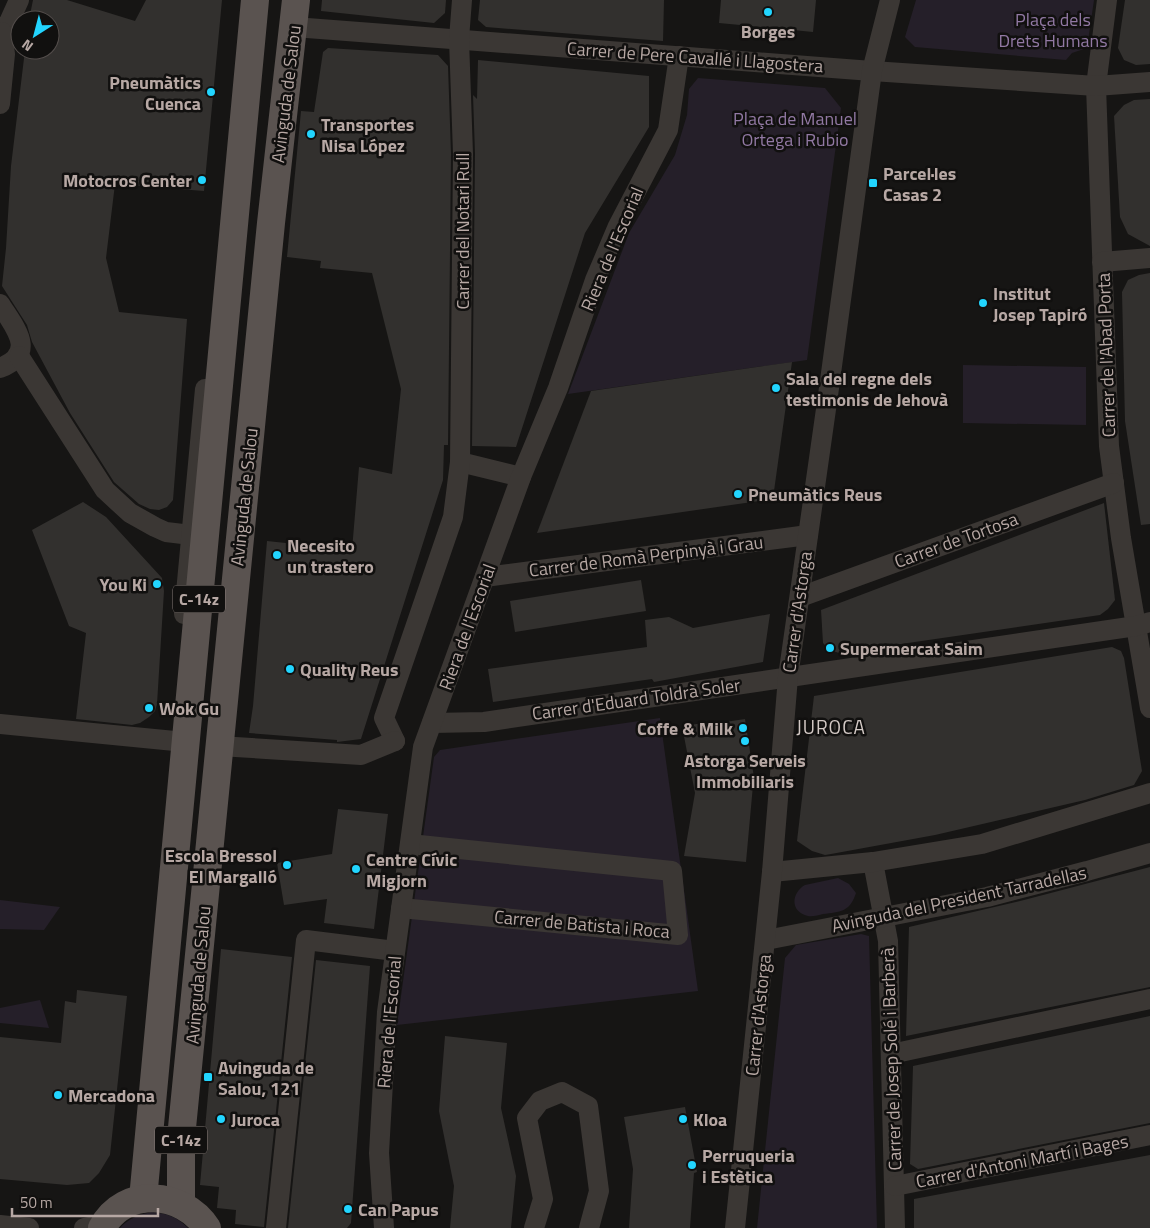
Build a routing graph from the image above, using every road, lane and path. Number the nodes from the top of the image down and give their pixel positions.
1 (19, 0) edge
2 (242, 0) edge
3 (254, 0) edge
4 (296, 0) edge
5 (462, 0) edge
6 (890, 0) edge
7 (1107, 0) edge
8 (294, 27) junction
9 (1, 33) edge
10 (459, 39) junction
11 (679, 56) junction
12 (872, 71) junction
13 (1150, 82) edge
14 (1096, 86) junction
15 (0, 104) edge
16 (1150, 258) edge
17 (1102, 262) junction
18 (0, 304) edge
19 (19, 356) junction
20 (0, 368) edge
21 (460, 462) junction
22 (521, 477) junction
23 (1114, 483) junction
24 (191, 535) junction
25 (808, 535) junction
26 (484, 577) junction
27 (800, 597) junction
28 (1143, 624) edge
29 (788, 677) junction
30 (444, 688) junction
31 (1150, 708) edge
32 (484, 722) junction
33 (0, 724) edge
34 (432, 724) junction
35 (395, 740) junction
36 (179, 741) junction
37 (219, 746) junction
38 (423, 747) junction
39 (1150, 793) edge
40 (410, 844) junction
41 (1150, 853) edge
42 (874, 862) junction
43 (772, 872) junction
44 (401, 908) junction
45 (884, 918) junction
46 (766, 940) junction
47 (395, 951) junction
48 (1150, 999) edge
49 (891, 1054) junction
50 (1150, 1135) edge
51 (895, 1186) junction
52 (143, 1199) junction
53 (181, 1204) junction
54 (0, 1225) edge
55 (97, 1227) edge
56 (29, 1228) edge
57 (207, 1228) edge
58 (276, 1228) edge
59 (384, 1228) edge
60 (534, 1228) edge
61 (590, 1228) edge
62 (735, 1228) edge
63 (895, 1228) edge

1 - 9 street
2 - 24 street
3 - 36 main road, C-14z
4 - 8 main road, Avinguda de Salou / C-14z
5 - 10 street, Carrer del Notari Rull
6 - 12 street, Carrer d'Astorga
7 - 14 street, Carrer de l'Abad Porta
8 - 10 street, Carrer de Pere Cavallé i Llagostera
8 - 37 main road, Avinguda de Salou / C-14z
9 - 15 street
10 - 11 street, Carrer de Pere Cavallé i Llagostera
10 - 21 street, Carrer del Notari Rull
11 - 12 street, Carrer de Pere Cavallé i Llagostera
11 - 22 street, Riera de l'Escorial
12 - 14 street, Carrer de Pere Cavallé i Llagostera
12 - 25 street, Carrer d'Astorga
13 - 14 street, Carrer de Pere Cavallé i Llagostera
14 - 17 street, Carrer de l'Abad Porta
16 - 17 street
17 - 23 street, Carrer de l'Abad Porta
18 - 19 street
19 - 20 street
19 - 24 street
21 - 22 street
21 - 35 street, Carrer del Notari Rull
22 - 26 street, Riera de l'Escorial
23 - 27 street, Carrer de Tortosa
23 - 28 street, Carrer de l'Abad Porta
24 - 36 street
25 - 26 street, Carrer de Romà Perpinyà i Grau
25 - 27 street, Carrer d'Astorga
26 - 30 street, Riera de l'Escorial
27 - 29 street, Carrer d'Astorga
28 - 29 street, Carrer d'Eduard Toldrà Soler
28 - 31 street, Carrer de l'Abad Porta
29 - 32 street, Carrer d'Eduard Toldrà Soler
29 - 43 street, Carrer d'Astorga
30 - 32 street, Carrer d'Eduard Toldrà Soler
30 - 34 street, Riera de l'Escorial
32 - 34 street, Carrer d'Eduard Toldrà Soler
33 - 36 street
34 - 38 street, Riera de l'Escorial
35 - 37 street
35 - 38 street
36 - 52 main road, C-14z
37 - 53 main road, Avinguda de Salou / C-14z
38 - 40 street, Riera de l'Escorial
39 - 42 street
40 - 44 street, Riera de l'Escorial
40 - 44 street, Carrer de Batista i Roca
41 - 45 street, Avinguda del President Tarradellas
42 - 43 street
42 - 45 street, Carrer de Josep Solé i Barberà
43 - 46 street, Carrer d'Astorga
44 - 47 street, Riera de l'Escorial
45 - 46 street, Avinguda del President Tarradellas
45 - 49 street, Carrer de Josep Solé i Barberà
46 - 62 street, Carrer d'Astorga
47 - 58 street
47 - 59 street, Riera de l'Escorial
48 - 49 street
49 - 51 street, Carrer de Josep Solé i Barberà
50 - 51 street, Carrer d'Antoni Martí i Bages
51 - 63 street, Carrer de Josep Solé i Barberà
52 - 53 main road
52 - 55 main road
53 - 57 main road
54 - 56 street
60 - 61 street

